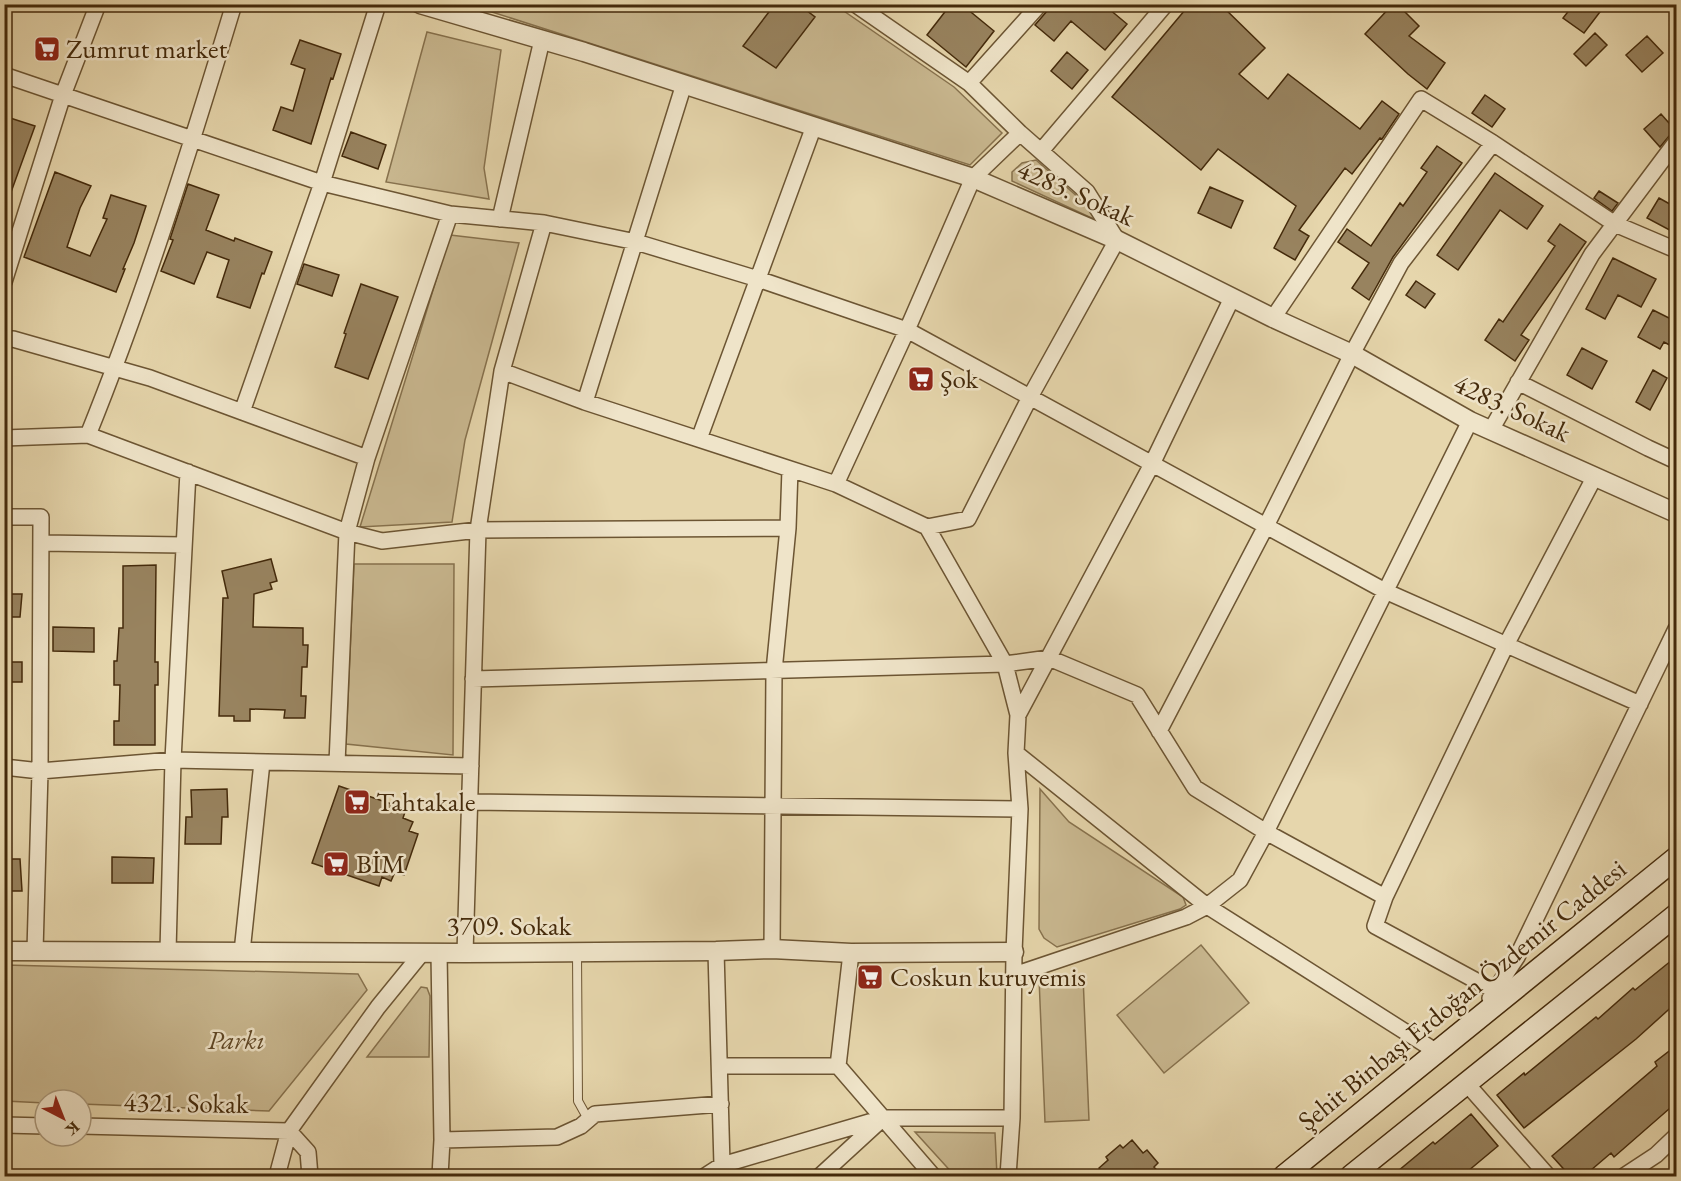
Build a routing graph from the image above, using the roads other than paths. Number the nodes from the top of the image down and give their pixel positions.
1 (98, 4) edge
2 (234, 4) edge
3 (378, 4) edge
4 (420, 4) edge
5 (855, 4) edge
6 (1040, 4) edge
7 (1166, 4) edge
8 (542, 40) junction
9 (4, 75) edge
10 (969, 83) junction
11 (684, 84) junction
12 (63, 95) junction
13 (814, 126) junction
14 (1020, 133) junction
15 (193, 139) junction
16 (1677, 142) edge
17 (1493, 143) junction
18 (1041, 151) junction
19 (973, 178) junction
20 (322, 183) junction
21 (450, 214) junction
22 (500, 219) junction
23 (544, 223) junction
24 (1615, 224) junction
25 (1117, 240) junction
26 (636, 242) junction
27 (1677, 250) edge
28 (758, 279) junction
29 (4, 282) edge
30 (1232, 298) junction
31 (1273, 318) junction
32 (907, 330) junction
33 (4, 340) edge
34 (1352, 354) junction
35 (115, 368) junction
36 (502, 371) junction
37 (1518, 382) junction
38 (1030, 397) junction
39 (585, 402) junction
40 (242, 412) junction
41 (1470, 421) junction
42 (1491, 430) junction
43 (88, 435) junction
44 (4, 438) edge
45 (699, 439) junction
46 (367, 458) junction
47 (1677, 461) edge
48 (1152, 464) junction
49 (790, 469) junction
50 (188, 472) junction
51 (1595, 476) junction
52 (836, 484) junction
53 (1677, 513) edge
54 (4, 517) edge
55 (1266, 526) junction
56 (927, 527) junction
57 (789, 528) junction
58 (478, 530) junction
59 (347, 532) junction
60 (41, 543) junction
61 (184, 545) junction
62 (1385, 591) junction
63 (1677, 629) edge
64 (1506, 645) junction
65 (1049, 658) junction
66 (1005, 664) junction
67 (774, 671) junction
68 (473, 679) junction
69 (1640, 704) junction
70 (1018, 715) junction
71 (1159, 731) junction
72 (1016, 753) junction
73 (173, 760) junction
74 (262, 762) junction
75 (337, 763) junction
76 (471, 766) junction
77 (4, 767) edge
78 (40, 771) junction
79 (470, 802) junction
80 (775, 807) junction
81 (1020, 809) junction
82 (1266, 832) junction
83 (1677, 858) edge
84 (1385, 897) junction
85 (1207, 906) junction
86 (1677, 915) edge
87 (772, 949) junction
88 (4, 951) edge
89 (35, 951) junction
90 (168, 951) junction
91 (716, 951) junction
92 (242, 952) junction
93 (577, 952) junction
94 (1014, 952) junction
95 (431, 953) junction
96 (465, 953) junction
97 (851, 953) junction
98 (1014, 975) junction
99 (1495, 991) junction
100 (1474, 1022) junction
101 (1437, 1052) junction
102 (720, 1066) junction
103 (838, 1066) junction
104 (1467, 1083) junction
105 (721, 1104) junction
106 (883, 1118) junction
107 (1012, 1118) junction
108 (588, 1119) junction
109 (4, 1125) edge
110 (33, 1125) edge
111 (93, 1126) edge
112 (289, 1131) junction
113 (1677, 1136) edge
114 (442, 1140) junction
115 (1677, 1149) edge
116 (1656, 1155) junction
117 (722, 1165) junction
118 (277, 1176) edge
119 (310, 1176) edge
120 (440, 1176) edge
121 (705, 1176) edge
122 (820, 1176) edge
123 (933, 1176) edge
124 (1008, 1176) edge
125 (1284, 1176) edge
126 (1351, 1176) edge
127 (1548, 1176) edge
128 (1624, 1176) edge

1 - 12 street
2 - 15 street
3 - 20 street
4 - 8 street, 4283. Sokak
5 - 10 street
6 - 10 street
7 - 18 street
8 - 11 street, 4283. Sokak
8 - 22 street
9 - 12 street
10 - 14 street
11 - 13 street, 4283. Sokak
11 - 26 street
12 - 15 street
12 - 29 street
13 - 19 street, 4283. Sokak
13 - 28 street
14 - 18 street
14 - 19 street
15 - 20 street
15 - 35 street
16 - 24 street
17 - 24 street
17 - 31 street
17 - 34 street
18 - 25 street
19 - 25 street, 4283. Sokak
19 - 32 street
20 - 21 street
20 - 40 street
21 - 22 street
21 - 46 street
22 - 23 street
23 - 26 street
23 - 36 street
24 - 27 street
24 - 37 street
25 - 30 street, 4283. Sokak
25 - 38 street
26 - 28 street
26 - 39 street
28 - 32 street
28 - 45 street
30 - 31 street, 4283. Sokak
30 - 48 street
31 - 34 street, 4283. Sokak
32 - 38 street
32 - 52 street
33 - 35 street
34 - 41 street, 4283. Sokak
34 - 55 street
35 - 40 street
35 - 43 street
36 - 39 street
36 - 58 street
37 - 42 street
37 - 47 street
38 - 48 street
38 - 56 street
39 - 45 street
40 - 46 street
41 - 42 street, 4283. Sokak
41 - 62 street
42 - 51 street, 4283. Sokak
43 - 44 street
43 - 50 street
45 - 49 street
46 - 59 street
48 - 55 street
48 - 65 street
49 - 52 street
49 - 57 street
50 - 59 street
50 - 61 street
51 - 53 street, 4283. Sokak
51 - 64 street
52 - 56 street
54 - 60 street
55 - 62 street
55 - 71 street
56 - 66 street
57 - 58 street
57 - 67 street
58 - 59 street
58 - 68 street
59 - 75 street
60 - 61 street
60 - 78 street
61 - 73 street
62 - 64 street
62 - 82 street
63 - 69 street
64 - 69 street
64 - 84 street
65 - 66 street
65 - 70 street
65 - 71 street
66 - 67 street
66 - 70 street
67 - 68 street
67 - 80 street
68 - 76 street
69 - 99 street
70 - 72 street
71 - 82 street
72 - 81 street
72 - 85 street
73 - 74 street
73 - 78 street
73 - 90 street
74 - 75 street
74 - 92 street
75 - 76 street
76 - 79 street
77 - 78 street
78 - 89 street
79 - 80 street
79 - 96 street
80 - 81 street
80 - 87 street
81 - 94 street
82 - 84 street
82 - 85 street
83 - 100 main road, Şehit Binbaşı Erdoğan Özdemir Caddesi
84 - 99 street
85 - 98 street
85 - 101 street
86 - 104 main road
87 - 91 street, 3709. Sokak
87 - 97 street, 3709. Sokak
88 - 89 street, 3709. Sokak
89 - 90 street, 3709. Sokak
90 - 92 street, 3709. Sokak
91 - 93 street, 3709. Sokak
91 - 102 street
92 - 95 street, 3709. Sokak
93 - 96 street, 3709. Sokak
93 - 108 lane
94 - 97 street, 3709. Sokak
94 - 98 street
95 - 96 street, 3709. Sokak
95 - 112 street
95 - 114 street
97 - 103 street
98 - 107 street
99 - 100 street
100 - 101 main road, Şehit Binbaşı Erdoğan Özdemir Caddesi
101 - 125 main road, Şehit Binbaşı Erdoğan Özdemir Caddesi
102 - 103 street
102 - 105 street
103 - 106 street
104 - 126 main road
104 - 127 street
105 - 108 street
105 - 117 street
106 - 107 street
106 - 117 street
106 - 122 street
106 - 123 street
107 - 124 street
108 - 114 street
109 - 110 street
111 - 112 street, 4321. Sokak
112 - 118 street
112 - 119 street
113 - 116 street
114 - 120 street
115 - 116 street
116 - 128 street
117 - 121 street

